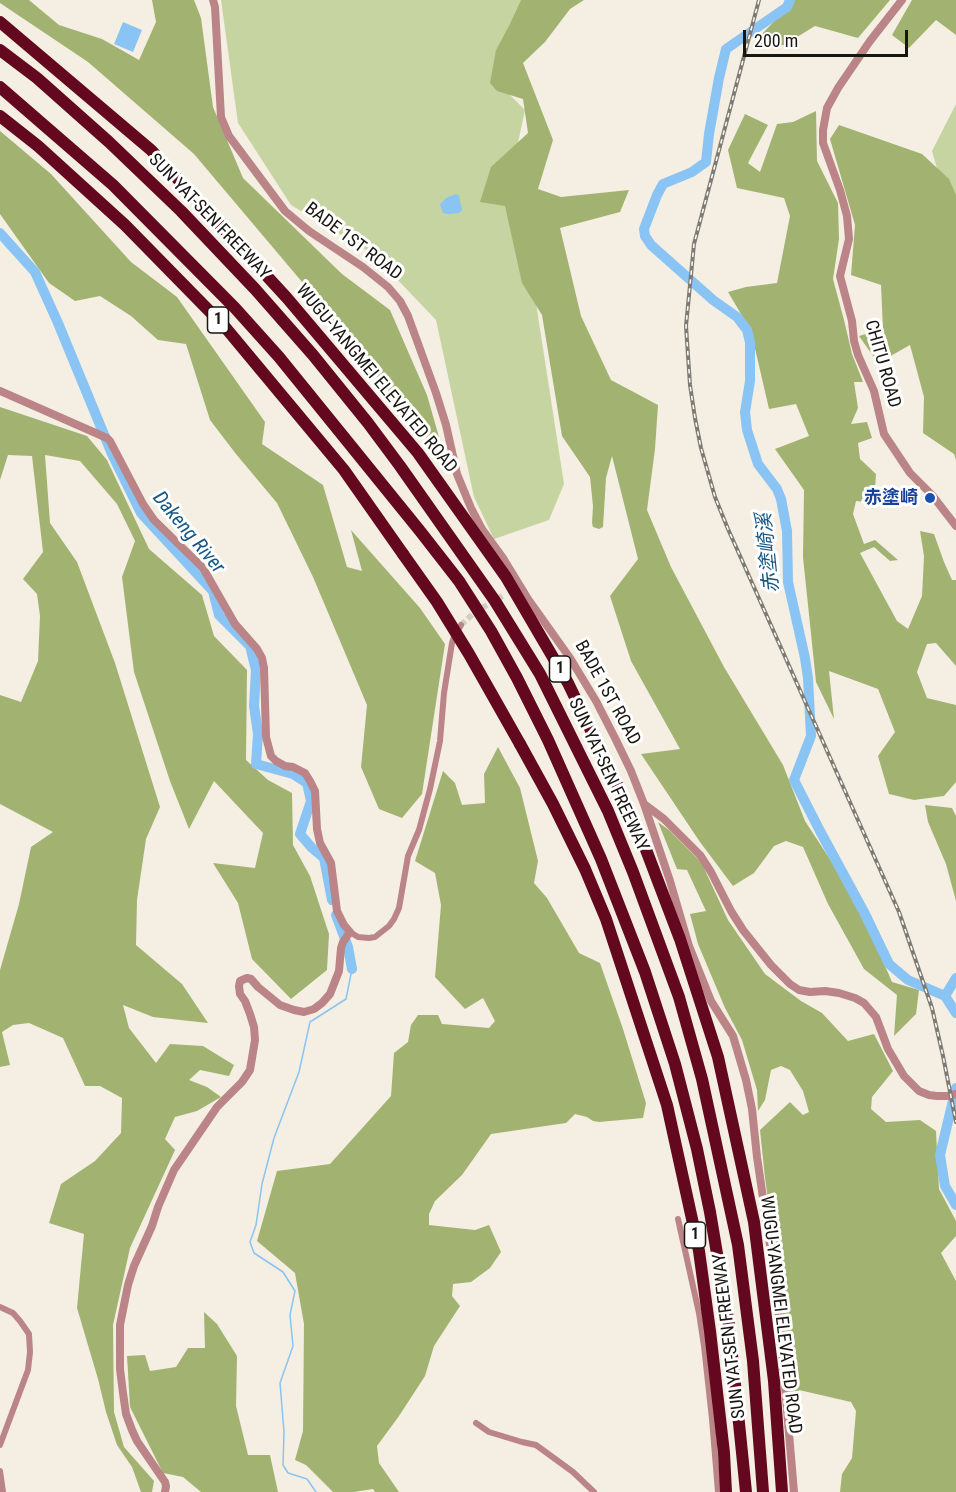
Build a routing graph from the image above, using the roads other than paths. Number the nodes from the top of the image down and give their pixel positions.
1 (213, 0) edge
2 (902, 0) edge
3 (0, 22) edge
4 (0, 50) edge
5 (0, 87) edge
6 (0, 116) edge
7 (0, 391) edge
8 (956, 526) edge
9 (519, 583) junction
10 (504, 595) tunnel mouth
11 (461, 625) tunnel mouth
12 (644, 804) junction
13 (347, 936) junction
14 (952, 1095) edge
15 (678, 1219) dead end
16 (0, 1307) edge
17 (476, 1423) dead end
18 (0, 1445) edge
19 (0, 1471) edge
20 (3, 1492) edge
21 (165, 1492) edge
22 (594, 1492) edge
23 (718, 1492) edge
24 (726, 1492) edge
25 (746, 1492) edge
26 (763, 1492) edge
27 (782, 1492) edge
28 (794, 1492) edge

1 - 9 street, BADE 1ST ROAD
2 - 8 street, CHITU ROAD
3 - 27 highway, WUGU-YANGMEI ELEVATED ROAD / 1, bridge
4 - 26 highway, SUN YAT-SEN FREEWAY / 1
5 - 25 highway, SUN YAT-SEN FREEWAY / 1
6 - 24 highway, 1, bridge
7 - 13 street
9 - 10 street
9 - 12 street, BADE 1ST ROAD
11 - 13 street
12 - 14 street
12 - 28 street, BADE 1ST ROAD
13 - 21 street
15 - 23 street
16 - 18 street
17 - 22 street
19 - 20 street

